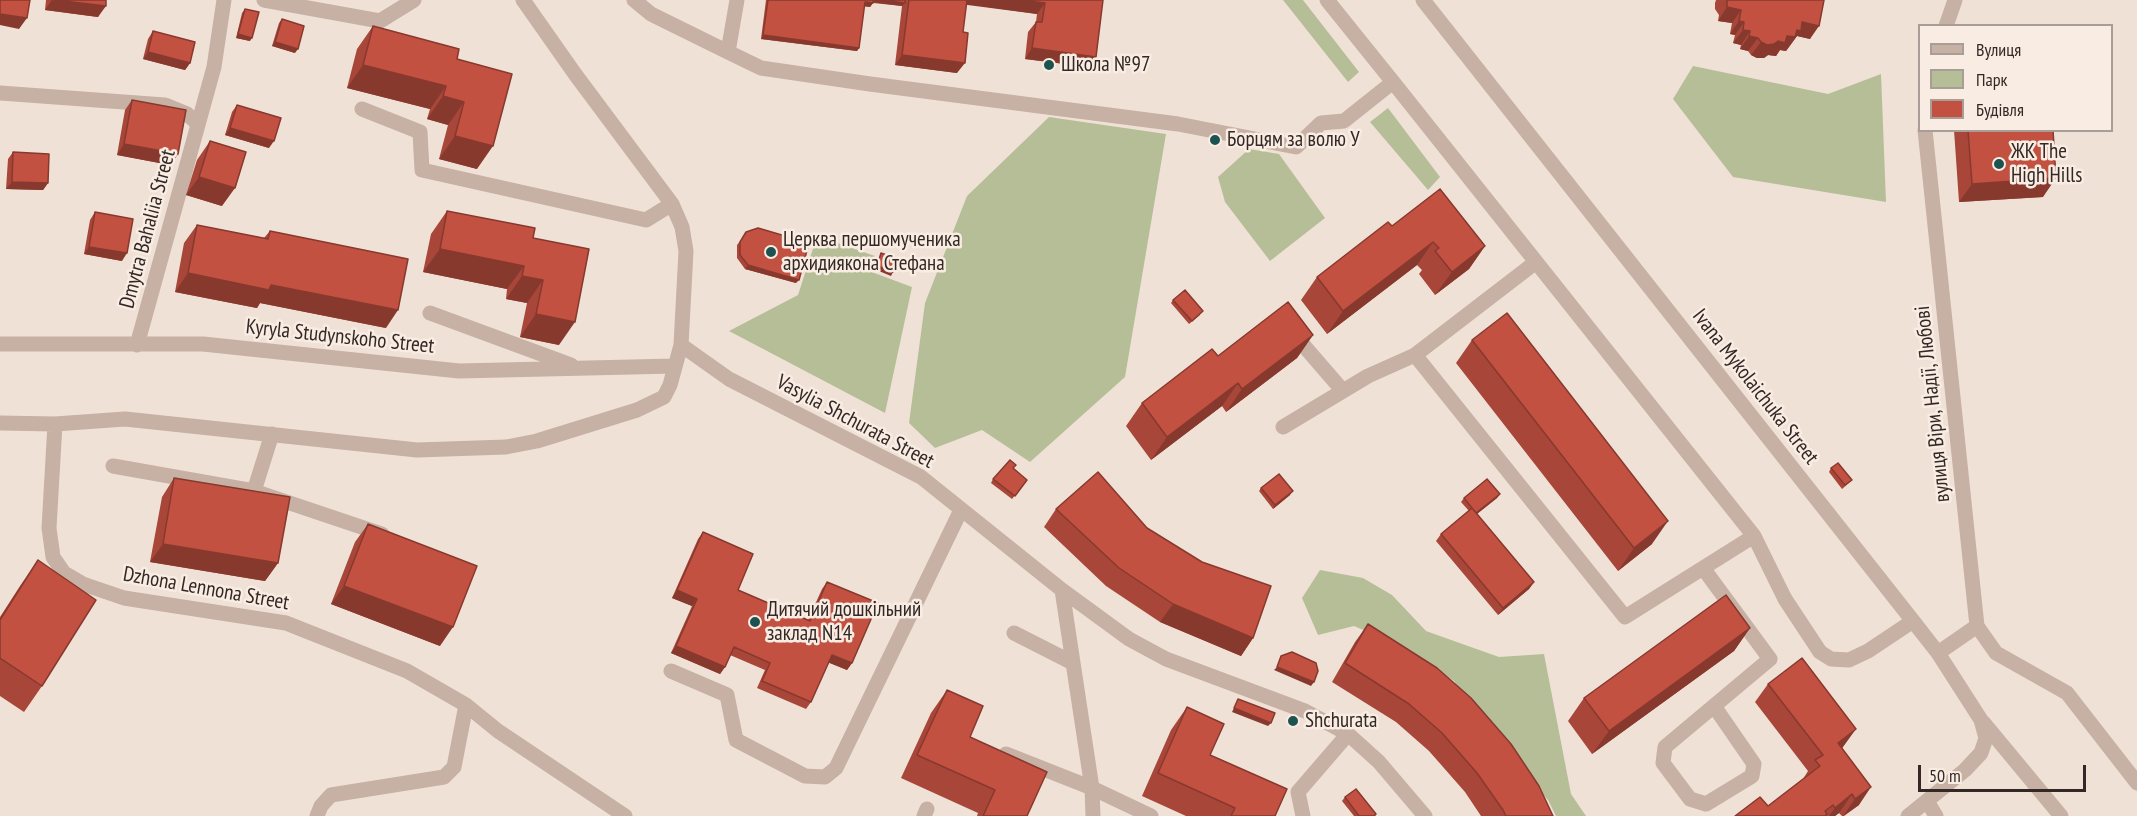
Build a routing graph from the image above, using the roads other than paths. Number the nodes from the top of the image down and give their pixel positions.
1 (224, 0) edge
2 (264, 0) edge
3 (414, 0) edge
4 (523, 0) edge
5 (634, 0) edge
6 (737, 0) edge
7 (1327, 0) edge
8 (1423, 0) edge
9 (1955, 0) edge
10 (1947, 24) edge
11 (728, 52) junction
12 (1394, 82) junction
13 (0, 93) edge
14 (362, 109) dead end
15 (198, 124) junction
16 (1925, 132) edge
17 (672, 204) junction
18 (1536, 262) junction
19 (430, 313) dead end
20 (1291, 331) edge
21 (0, 344) edge
22 (137, 345) junction
23 (681, 345) junction
24 (1415, 355) junction
25 (675, 366) junction
26 (579, 368) junction
27 (1343, 392) junction
28 (0, 423) edge
29 (56, 424) junction
30 (1283, 427) dead end
31 (272, 434) junction
32 (113, 466) dead end
33 (254, 491) junction
34 (961, 510) junction
35 (1754, 536) junction
36 (400, 540) edge
37 (1703, 568) junction
38 (1062, 590) junction
39 (1913, 621) junction
40 (1977, 626) junction
41 (1014, 633) dead end
42 (1938, 653) junction
43 (1073, 663) junction
44 (671, 671) dead end
45 (465, 705) junction
46 (1714, 706) junction
47 (1982, 720) junction
48 (1348, 734) junction
49 (1006, 754) edge
50 (2137, 783) edge
51 (1092, 788) junction
52 (1927, 801) junction
53 (317, 816) edge
54 (625, 816) edge
55 (1093, 816) edge
56 (1151, 816) edge
57 (1303, 816) edge
58 (1425, 816) edge
59 (1908, 816) edge
60 (1936, 816) edge
61 (2061, 816) edge

1 - 15 street, Dmytra Bahaliia Street
2 - 3 street
4 - 17 street
5 - 11 street
6 - 11 street
7 - 12 street
8 - 39 street, Ivana Mykolaichuka Street
9 - 10 street
11 - 12 street
12 - 18 street
13 - 15 street
14 - 17 street
15 - 22 street, Dmytra Bahaliia Street
16 - 40 street, вулиця Віри, Надії, Любові
17 - 23 street
18 - 24 street
18 - 35 street
19 - 26 street
20 - 27 street
21 - 22 street, Kyryla Studynskoho Street
22 - 26 street, Kyryla Studynskoho Street
23 - 25 street
23 - 34 street, Vasylia Shchurata Street
24 - 27 street
24 - 37 street
25 - 26 street, Kyryla Studynskoho Street
25 - 31 street
27 - 30 street
28 - 29 street
29 - 31 street
29 - 45 street, Dzhona Lennona Street
31 - 33 street
32 - 33 street
33 - 36 street
34 - 38 street, Vasylia Shchurata Street
34 - 44 street
35 - 37 street
35 - 39 street
37 - 46 street
38 - 43 street
38 - 48 street, Vasylia Shchurata Street
39 - 42 street, Ivana Mykolaichuka Street
40 - 42 street
40 - 50 street
41 - 43 street
42 - 47 street, Ivana Mykolaichuka Street
43 - 51 street
45 - 53 street
45 - 54 street, Dzhona Lennona Street
46 - 46 street
47 - 52 street
47 - 61 street, Ivana Mykolaichuka Street
48 - 57 street
48 - 58 street, Vasylia Shchurata Street
49 - 51 street
51 - 55 street
51 - 56 street
52 - 59 street
52 - 60 street

